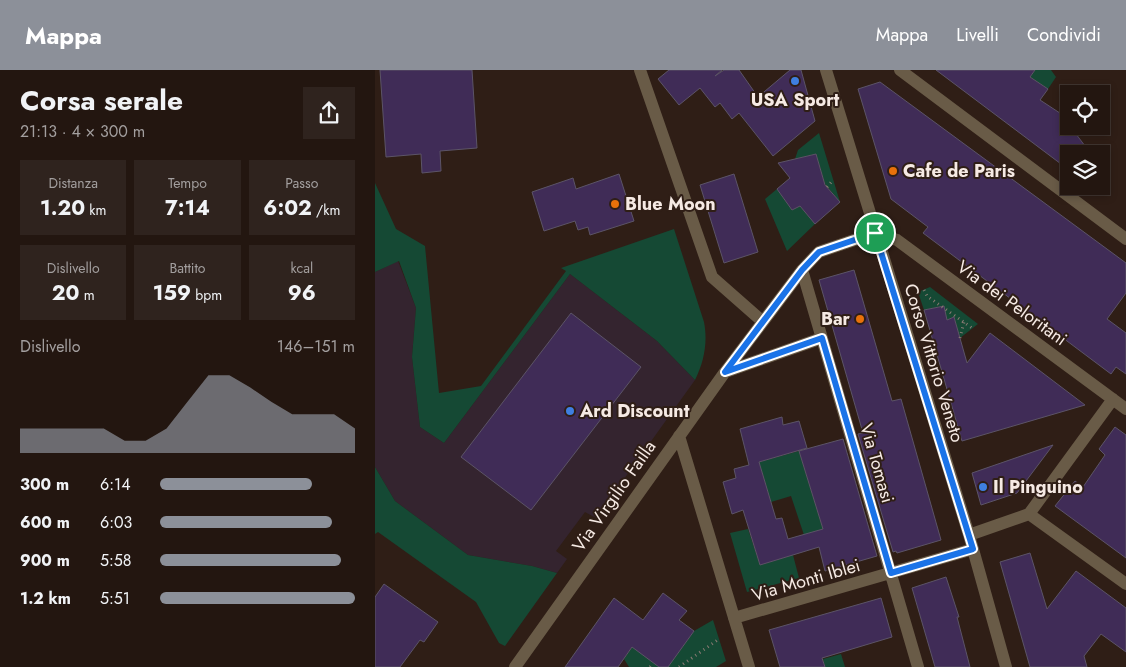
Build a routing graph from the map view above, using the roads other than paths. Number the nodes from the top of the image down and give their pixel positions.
1 (640, 70) edge
2 (826, 70) edge
3 (899, 70) edge
4 (875, 233) junction
5 (1126, 239) edge
6 (802, 270) junction
7 (762, 321) junction
8 (822, 338) junction
9 (725, 372) junction
10 (1113, 399) junction
11 (1126, 408) edge
12 (679, 436) junction
13 (1029, 514) junction
14 (969, 535) junction
15 (973, 549) junction
16 (891, 573) junction
17 (1126, 584) edge
18 (734, 618) junction
19 (515, 667) edge
20 (749, 667) edge
21 (919, 667) edge
22 (1006, 667) edge

1 - 7 street
2 - 4 street, Corso Vittorio Veneto
3 - 5 street
4 - 6 street, Via Virgilio Failla
4 - 10 street, Via dei Peloritani
4 - 14 street, Corso Vittorio Veneto
6 - 7 street, Via Virgilio Failla
6 - 8 street, Via Tomasi
7 - 9 street, Via Virgilio Failla
8 - 9 street
8 - 16 street, Via Tomasi
9 - 12 street, Via Virgilio Failla
10 - 11 street, Via dei Peloritani
10 - 13 street
12 - 18 street
12 - 19 street, Via Virgilio Failla
13 - 14 street
13 - 17 street
14 - 15 street, Corso Vittorio Veneto
15 - 16 street, Via Monti Iblei
15 - 22 street, Corso Vittorio Veneto
16 - 18 street, Via Monti Iblei
16 - 21 street, Via Tomasi
18 - 20 street

